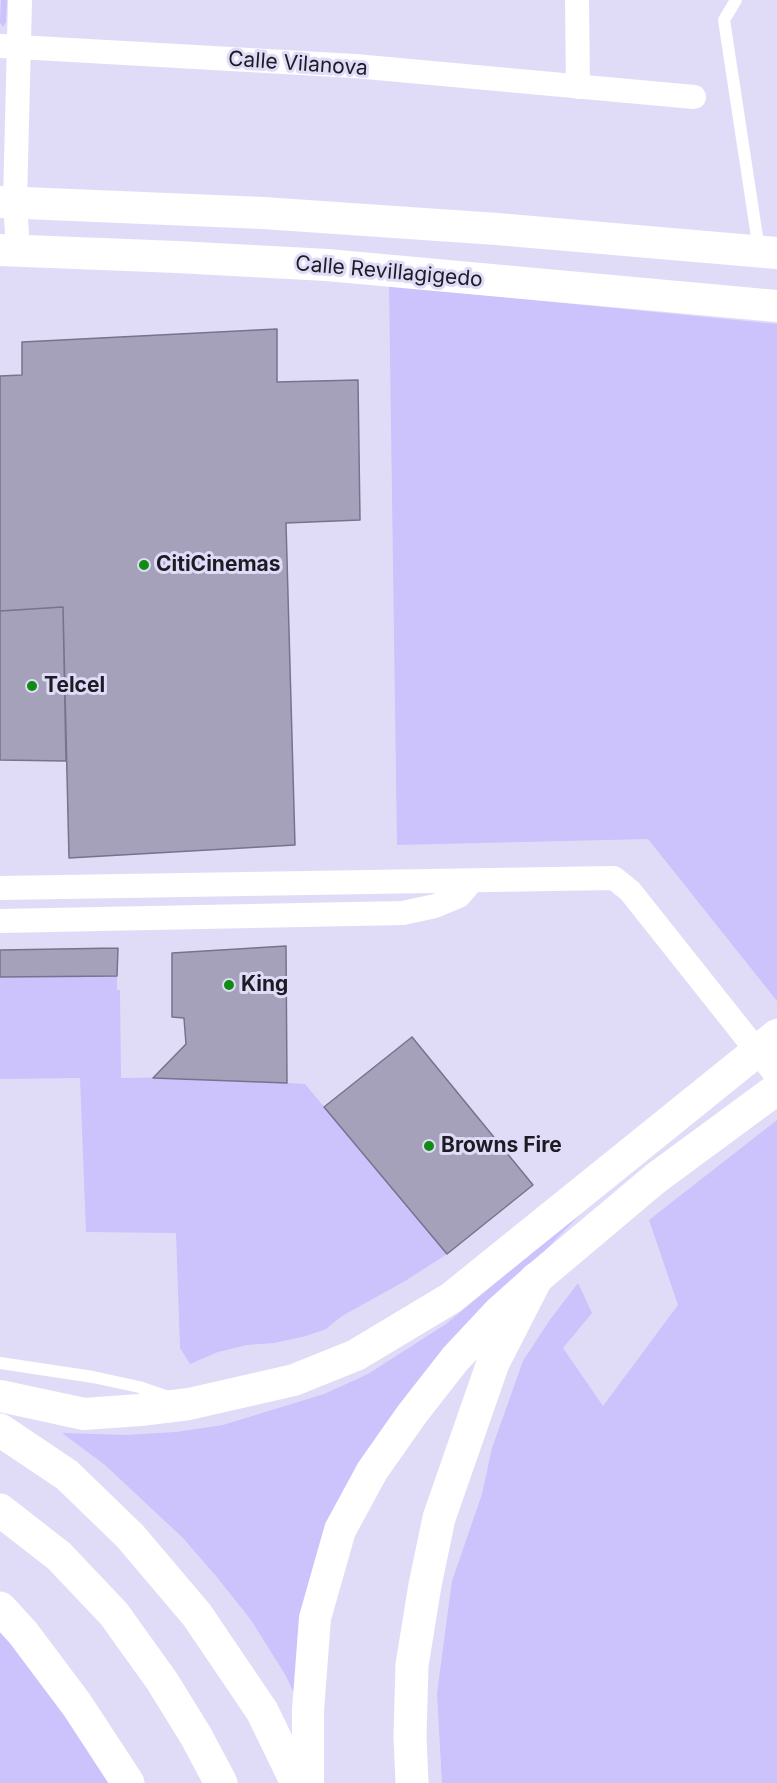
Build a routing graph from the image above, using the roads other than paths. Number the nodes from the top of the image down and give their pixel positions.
1 (20, 0) edge
2 (577, 0) edge
3 (736, 0) edge
4 (9, 47) edge
5 (578, 87) junction
6 (694, 97) dead end
7 (7, 202) edge
8 (9, 250) edge
9 (768, 252) edge
10 (777, 306) edge
11 (472, 881) junction
12 (0, 888) edge
13 (0, 921) edge
14 (768, 1043) edge
15 (777, 1076) edge
16 (777, 1089) edge
17 (536, 1279) junction
18 (0, 1363) edge
19 (0, 1396) edge
20 (189, 1404) junction
21 (0, 1430) edge
22 (0, 1510) edge
23 (0, 1608) edge
24 (128, 1783) edge
25 (221, 1783) edge
26 (297, 1783) edge
27 (308, 1783) edge
28 (412, 1783) edge

1 - 4 street
2 - 5 street
3 - 9 lane
4 - 5 street, Calle Vilanova
4 - 7 street
5 - 6 street, Calle Vilanova
7 - 8 street
7 - 9 street
8 - 10 street, Calle Revillagigedo
11 - 12 street
11 - 13 street
11 - 14 street
14 - 15 street
14 - 20 street
16 - 17 street
17 - 27 street
17 - 28 main road
18 - 20 lane
19 - 20 street
21 - 26 main road
22 - 25 main road
23 - 24 main road

